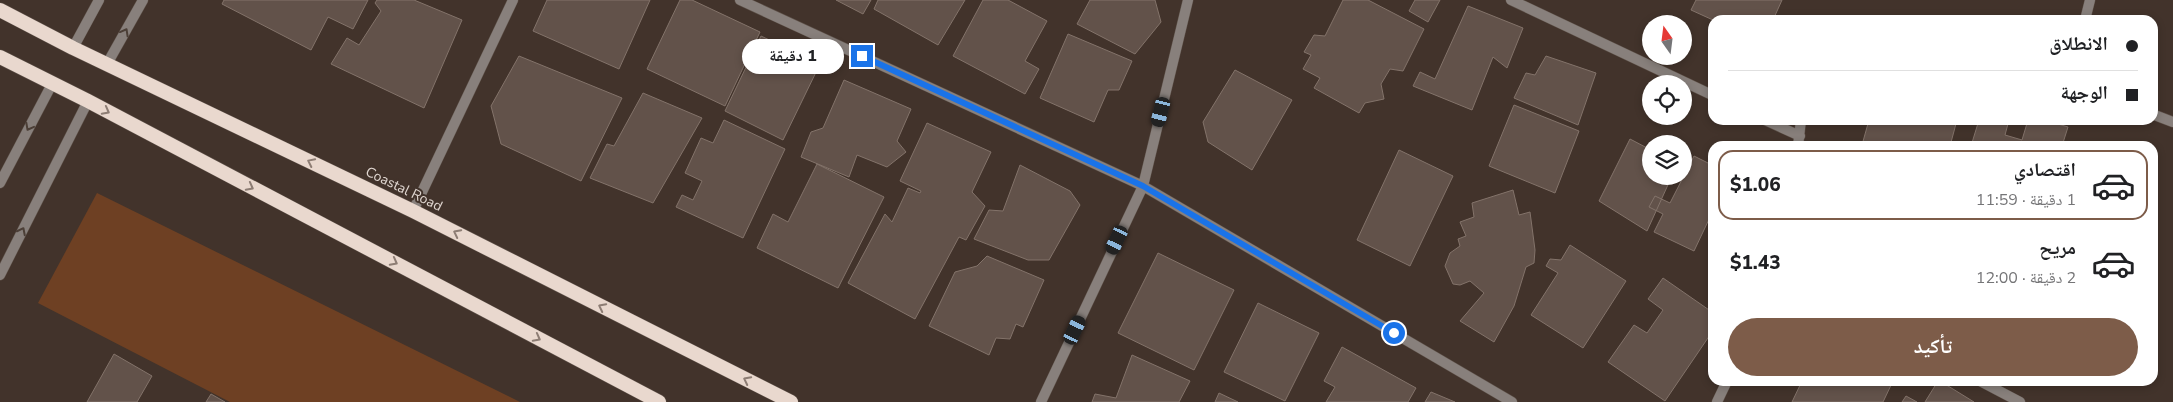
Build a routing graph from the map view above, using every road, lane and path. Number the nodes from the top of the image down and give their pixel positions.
1 (99, 0) edge
2 (142, 0) edge
3 (513, 0) edge
4 (740, 0) edge
5 (1188, 0) edge
6 (1511, 0) edge
7 (2090, 0) edge
8 (0, 10) edge
9 (2086, 15) edge
10 (73, 48) junction
11 (0, 57) edge
12 (107, 64) junction
13 (52, 84) junction
14 (1708, 93) edge
15 (88, 101) junction
16 (2158, 116) edge
17 (2173, 122) edge
18 (1774, 125) edge
19 (1801, 125) edge
20 (1799, 141) edge
21 (0, 183) edge
22 (1143, 186) junction
23 (413, 211) junction
24 (0, 275) edge
25 (1725, 386) edge
26 (1990, 386) edge
27 (659, 402) edge
28 (791, 402) edge
29 (1041, 402) edge
30 (1512, 402) edge
31 (1717, 402) edge
32 (2020, 402) edge

1 - 10 street
12 -> 2 street
3 - 23 street
4 - 22 street
5 - 22 street
6 - 14 street
7 - 9 street
8 - 10 highway, Coastal Road
10 - 12 highway, Coastal Road
11 - 13 highway
23 -> 12 highway, Coastal Road
13 - 15 highway
13 -> 21 street
24 -> 15 street
15 -> 27 highway
16 - 17 street
18 - 20 street
19 - 20 street
22 - 29 street
22 - 30 street
28 -> 23 highway, Coastal Road
25 - 31 street
26 - 32 street

